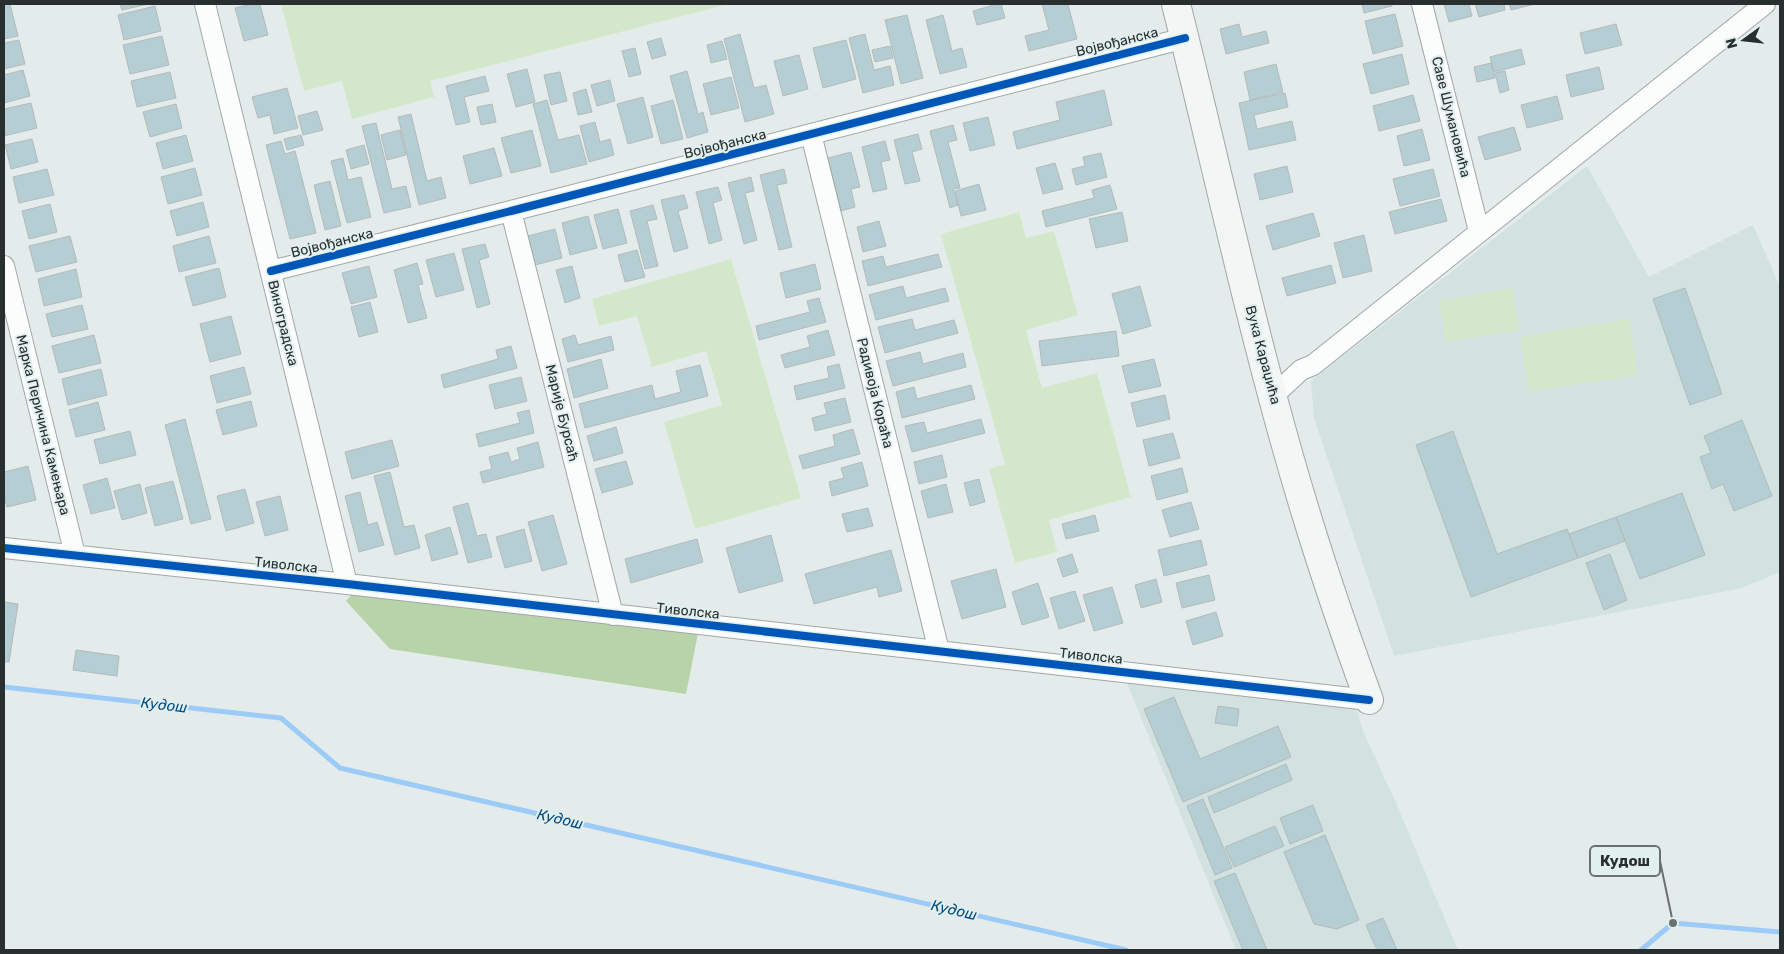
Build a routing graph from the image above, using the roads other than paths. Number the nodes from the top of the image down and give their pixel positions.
1 (205, 4) edge
2 (1176, 4) edge
3 (1422, 4) edge
4 (1765, 4) edge
5 (1184, 38) junction
6 (811, 134) junction
7 (511, 211) junction
8 (1479, 231) junction
9 (4, 266) edge
10 (270, 271) junction
11 (1273, 396) junction
12 (4, 548) edge
13 (75, 555) junction
14 (346, 584) junction
15 (613, 615) junction
16 (939, 651) junction
17 (1370, 700) joint

1 - 10 street, Виноградска
2 - 5 main road, Вука Караџића
3 - 8 street, Саве Шумановића
4 - 8 street
5 - 6 street, Војвођанска
5 - 11 main road, Вука Караџића
6 - 7 street, Војвођанска
6 - 16 street, Радивоја Кораћа
7 - 10 street, Војвођанска
7 - 15 street, Марије Бурсаћ
8 - 11 street
9 - 13 street, Марка Перичина Камењара
10 - 14 street, Виноградска
11 - 17 main road, Вука Караџића
12 - 13 street, Тиволска
13 - 14 street, Тиволска
14 - 15 street, Тиволска
15 - 16 street, Тиволска
16 - 17 street, Тиволска

